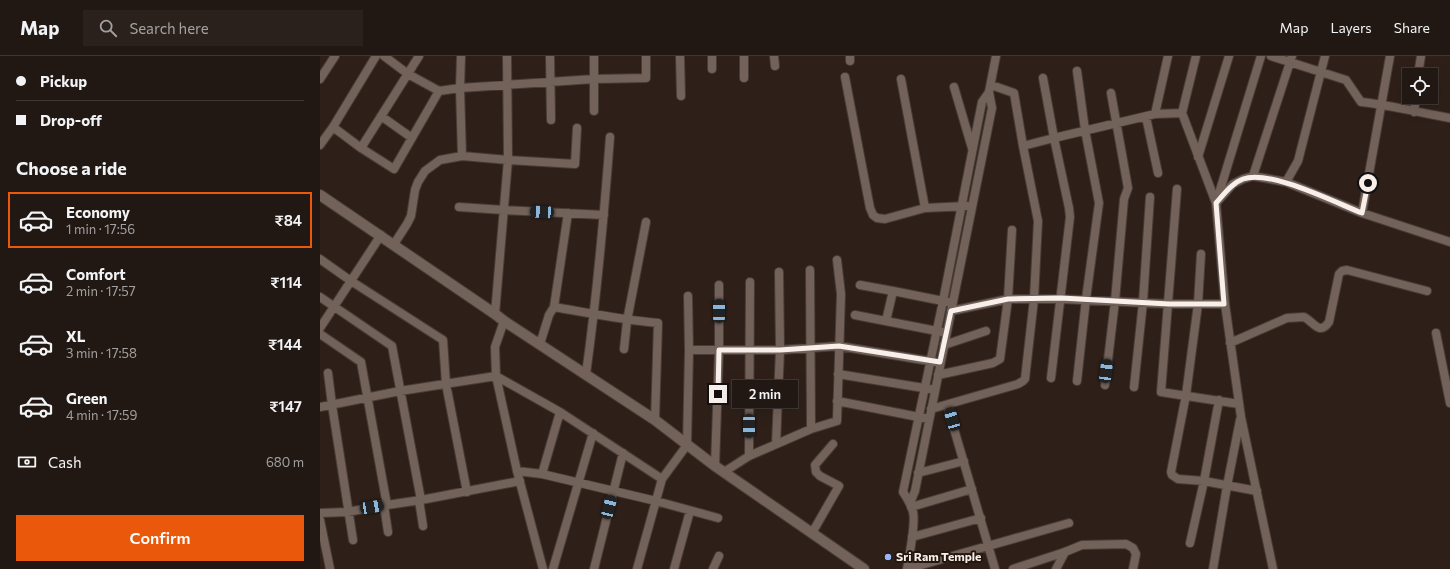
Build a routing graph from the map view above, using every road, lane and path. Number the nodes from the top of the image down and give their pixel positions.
1 (335, 56) edge
2 (376, 56) edge
3 (384, 56) edge
4 (419, 56) edge
5 (462, 56) edge
6 (507, 56) edge
7 (550, 56) edge
8 (594, 56) edge
9 (646, 56) edge
10 (680, 56) edge
11 (712, 56) edge
12 (744, 56) edge
13 (774, 56) edge
14 (996, 56) edge
15 (1168, 56) edge
16 (1196, 56) edge
17 (1229, 56) edge
18 (1260, 56) edge
19 (1271, 56) edge
20 (1325, 56) edge
21 (1390, 56) edge
22 (1421, 56) edge
23 (1291, 59) edge
24 (775, 66) dead end
25 (1419, 68) edge
26 (712, 69) dead end
27 (1077, 71) dead end
28 (1320, 72) junction
29 (408, 74) junction
30 (846, 77) dead end
31 (594, 78) junction
32 (744, 78) dead end
33 (1043, 78) dead end
34 (320, 79) edge
35 (901, 79) dead end
36 (551, 82) junction
37 (508, 85) junction
38 (954, 86) dead end
39 (460, 88) junction
40 (990, 88) junction
41 (439, 91) junction
42 (1111, 92) dead end
43 (681, 96) dead end
44 (1382, 104) junction
45 (1415, 104) edge
46 (594, 111) dead end
47 (1182, 112) junction
48 (1414, 112) junction
49 (1155, 114) junction
50 (382, 116) junction
51 (1146, 116) junction
52 (1450, 118) edge
53 (551, 120) dead end
54 (1116, 124) junction
55 (333, 127) junction
56 (576, 128) dead end
57 (1085, 130) junction
58 (610, 136) dead end
59 (412, 138) junction
60 (1054, 138) junction
61 (320, 145) edge
62 (1023, 146) junction
63 (361, 148) junction
64 (972, 151) junction
65 (462, 156) junction
66 (1198, 156) junction
67 (508, 160) junction
68 (979, 170) junction
69 (1158, 172) dead end
70 (1253, 176) junction
71 (1286, 182) junction
72 (1177, 189) dead end
73 (320, 195) edge
74 (1150, 197) dead end
75 (1216, 203) junction
76 (962, 206) junction
77 (972, 206) junction
78 (460, 207) dead end
79 (925, 208) junction
80 (504, 210) junction
81 (568, 213) junction
82 (1362, 213) junction
83 (604, 215) junction
84 (646, 222) dead end
85 (1012, 230) dead end
86 (381, 235) junction
87 (1450, 242) edge
88 (394, 244) junction
89 (1200, 254) dead end
90 (320, 259) edge
91 (837, 260) dead end
92 (810, 270) dead end
93 (779, 272) dead end
94 (351, 280) junction
95 (750, 282) dead end
96 (718, 284) dead end
97 (860, 285) dead end
98 (893, 291) junction
99 (1427, 291) dead end
100 (688, 296) dead end
101 (320, 297) edge
102 (1061, 298) junction
103 (1008, 299) junction
104 (1034, 299) junction
105 (1086, 299) junction
106 (1115, 300) junction
107 (943, 301) junction
108 (1143, 302) junction
109 (1169, 304) junction
110 (1198, 304) junction
111 (1224, 304) junction
112 (334, 307) junction
113 (554, 307) junction
114 (952, 307) junction
115 (594, 313) junction
116 (495, 314) junction
117 (854, 315) dead end
118 (627, 320) junction
119 (504, 321) junction
120 (886, 321) junction
121 (320, 328) edge
122 (937, 331) junction
123 (986, 331) dead end
124 (946, 332) junction
125 (1436, 333) dead end
126 (320, 334) edge
127 (1230, 343) junction
128 (540, 344) junction
129 (944, 345) junction
130 (839, 346) junction
131 (809, 348) junction
132 (624, 349) dead end
133 (689, 350) junction
134 (719, 350) junction
135 (750, 350) junction
136 (780, 350) junction
137 (930, 361) junction
138 (940, 362) junction
139 (328, 373) dead end
140 (586, 374) junction
141 (838, 374) junction
142 (938, 375) junction
143 (496, 376) junction
144 (1051, 378) dead end
145 (1077, 381) dead end
146 (446, 384) junction
147 (1105, 385) dead end
148 (1134, 387) dead end
149 (925, 388) junction
150 (935, 390) junction
151 (400, 391) junction
152 (1186, 395) junction
153 (368, 397) junction
154 (1219, 400) junction
155 (837, 401) junction
156 (1450, 403) edge
157 (1239, 404) junction
158 (332, 405) junction
159 (948, 405) junction
160 (320, 407) edge
161 (931, 409) junction
162 (560, 412) junction
163 (1241, 416) junction
164 (918, 417) junction
165 (929, 419) junction
166 (655, 420) junction
167 (811, 429) junction
168 (593, 433) junction
169 (776, 444) junction
170 (833, 444) dead end
171 (687, 445) junction
172 (623, 453) junction
173 (749, 456) junction
174 (964, 461) junction
175 (715, 466) junction
176 (517, 471) junction
177 (724, 472) junction
178 (918, 473) junction
179 (542, 474) junction
180 (662, 479) junction
181 (520, 481) junction
182 (1204, 481) junction
183 (578, 484) junction
184 (1227, 486) junction
185 (972, 489) junction
186 (613, 491) junction
187 (1257, 491) junction
188 (467, 492) junction
189 (420, 500) junction
190 (656, 501) junction
191 (385, 505) junction
192 (910, 505) junction
193 (690, 511) junction
194 (348, 512) junction
195 (320, 513) edge
196 (718, 518) dead end
197 (981, 518) junction
198 (320, 520) edge
199 (1069, 523) dead end
200 (423, 526) dead end
201 (388, 532) dead end
202 (812, 533) junction
203 (912, 537) junction
204 (352, 540) dead end
205 (1190, 543) dead end
206 (989, 546) junction
207 (1065, 552) junction
208 (719, 556) dead end
209 (330, 569) edge
210 (543, 569) edge
211 (553, 569) edge
212 (594, 569) edge
213 (637, 569) edge
214 (674, 569) edge
215 (713, 569) edge
216 (864, 569) edge
217 (907, 569) edge
218 (995, 569) edge
219 (1013, 569) edge
220 (1056, 569) edge
221 (1133, 569) edge
222 (1213, 569) edge
223 (1273, 569) edge

1 - 34 street
2 - 55 street
3 - 29 street
4 - 29 street
5 - 39 street
6 - 37 street
7 - 36 street
8 - 31 street
9 - 31 street
10 - 43 street
11 - 26 street
12 - 32 street
13 - 24 street
14 - 40 street
15 - 49 street
16 - 47 street
17 - 66 street
18 - 75 street
19 - 23 street
20 - 28 street
21 - 44 street
22 - 25 street
23 - 28 street
23 - 70 street
27 - 57 street
28 - 44 street
28 - 71 street
29 - 41 street
29 - 50 street
30 - 79 street
31 - 36 street
31 - 46 street
33 - 60 street
35 - 79 street
36 - 37 street
36 - 53 street
37 - 39 street
37 - 67 street
38 - 64 street
39 - 41 street
39 - 65 street
40 - 62 street
40 - 64 street
40 - 68 street
41 - 59 street
42 - 54 street
44 - 48 street
44 - 82 street
45 - 48 street
47 - 49 street
47 - 66 street
48 - 52 street
49 - 51 street
50 - 59 street
50 - 63 street
51 - 54 street
51 - 69 street
54 - 57 street
54 - 106 street
55 - 61 street
55 - 63 street
56 - 67 street
57 - 60 street
57 - 105 street
58 - 83 street
59 - 63 street
60 - 62 street
60 - 102 street
62 - 104 street
64 - 68 street
64 - 76 street
65 - 67 street
65 - 88 street
66 - 75 street
67 - 80 street
68 - 77 street
70 - 71 street
70 - 75 street
71 - 82 street
72 - 109 street
73 - 86 street
74 - 108 street
75 - 111 street
76 - 77 street
76 - 79 street
76 - 107 street
77 - 114 street
78 - 80 street
80 - 81 street
80 - 116 street
81 - 83 street
81 - 113 street
82 - 87 street
83 - 115 street
84 - 118 street
85 - 103 street
86 - 88 street
86 - 94 street
88 - 116 street
89 - 110 street
90 - 94 street
91 - 130 street
92 - 131 street
93 - 136 street
94 - 112 street
94 - 146 street
95 - 135 street
96 - 134 street
97 - 98 street
98 - 107 street
98 - 120 street
99 - 127 street
100 - 133 street
101 - 112 street
102 - 104 street
102 - 105 street
102 - 144 street
103 - 104 street
103 - 114 street
103 - 142 street
104 - 159 street
105 - 106 street
105 - 145 street
106 - 108 street
106 - 147 street
107 - 114 street
107 - 122 street
108 - 109 street
108 - 148 street
109 - 110 street
109 - 152 street
110 - 111 street
110 - 152 street
111 - 127 street
112 - 121 street
112 - 151 street
113 - 115 street
113 - 128 street
114 - 124 street
115 - 118 street
115 - 140 street
116 - 119 street
117 - 120 street
118 - 132 street
118 - 166 street
119 - 128 street
119 - 143 street
120 - 122 street
122 - 124 street
122 - 137 street
123 - 129 street
124 - 129 street
125 - 156 street
126 - 153 street
127 - 157 street
128 - 140 street
129 - 138 street
130 - 131 street
130 - 137 street
130 - 141 street
131 - 136 street
131 - 167 street
133 - 134 street
133 - 171 street
134 - 135 street
134 - 175 street
135 - 136 street
135 - 173 street
136 - 169 street
137 - 138 street
137 - 149 street
138 - 142 street
139 - 158 street
140 - 166 street
141 - 149 street
141 - 155 street
142 - 150 street
143 - 146 street
143 - 162 street
143 - 176 street
146 - 151 street
146 - 188 street
149 - 150 street
149 - 164 street
150 - 161 street
151 - 153 street
151 - 189 street
152 - 154 street
152 - 182 street
153 - 158 street
153 - 191 street
154 - 157 street
154 - 182 street
155 - 164 street
155 - 167 street
157 - 163 street
158 - 160 street
158 - 194 street
159 - 161 street
159 - 174 street
161 - 165 street
162 - 168 street
162 - 179 street
163 - 184 street
163 - 187 street
164 - 165 street
164 - 192 street
165 - 178 street
166 - 171 street
167 - 169 street
168 - 172 street
168 - 183 street
169 - 173 street
170 - 202 street
171 - 175 street
171 - 180 street
172 - 180 street
172 - 186 street
173 - 177 street
174 - 178 street
174 - 185 street
175 - 177 street
176 - 179 street
176 - 181 street
177 - 202 street
178 - 192 street
179 - 183 street
180 - 190 street
181 - 188 street
181 - 210 street
182 - 184 street
182 - 205 street
183 - 186 street
183 - 211 street
184 - 187 street
184 - 222 street
185 - 192 street
185 - 197 street
186 - 190 street
186 - 212 street
187 - 223 street
188 - 189 street
189 - 191 street
189 - 200 street
190 - 193 street
190 - 213 street
191 - 194 street
191 - 201 street
192 - 203 street
193 - 196 street
193 - 214 street
194 - 195 street
194 - 204 street
197 - 203 street
197 - 206 street
198 - 209 street
199 - 206 street
202 - 216 street
203 - 217 street
206 - 217 street
206 - 218 street
207 - 219 street
207 - 220 street
207 - 221 street
208 - 215 street

